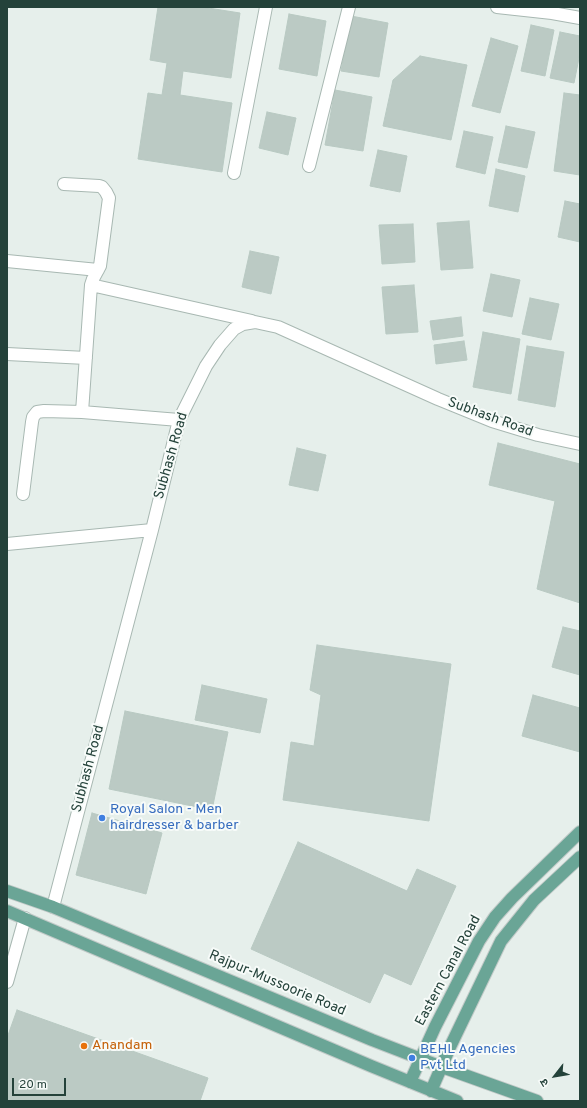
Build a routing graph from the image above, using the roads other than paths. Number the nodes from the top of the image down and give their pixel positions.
1 (266, 7) edge
2 (349, 7) edge
3 (497, 7) edge
4 (580, 18) edge
5 (309, 166) dead end
6 (234, 173) dead end
7 (64, 184) dead end
8 (7, 261) edge
9 (98, 270) junction
10 (91, 285) junction
11 (264, 324) junction
12 (7, 354) edge
13 (86, 358) junction
14 (82, 412) junction
15 (179, 420) junction
16 (580, 444) edge
17 (23, 494) dead end
18 (152, 530) junction
19 (7, 544) edge
20 (580, 832) edge
21 (580, 857) edge
22 (7, 890) edge
23 (53, 907) junction
24 (7, 911) edge
25 (25, 918) junction
26 (7, 982) edge
27 (420, 1059) junction
28 (442, 1067) junction
29 (410, 1082) junction
30 (431, 1091) junction
31 (458, 1101) edge
32 (537, 1101) edge

1 - 6 street
2 - 5 street
3 - 4 street
7 - 9 street
8 - 9 street
9 - 10 street
10 - 11 street
10 - 13 street
11 - 15 street, Subhash Road
11 - 16 street, Subhash Road
12 - 13 street
13 - 14 street
14 - 15 street
14 - 17 street
15 - 18 street, Subhash Road
18 - 19 street
18 - 23 street, Subhash Road
20 - 27 main road, Eastern Canal Road
21 - 28 main road
22 - 23 main road, Rajpur-Mussoorie Road
23 - 27 main road, Rajpur-Mussoorie Road
24 - 25 main road
25 - 26 street
25 - 29 main road
27 - 28 main road, Rajpur-Mussoorie Road
27 - 29 main road, Eastern Canal Road
28 - 30 main road
28 - 32 main road, Rajpur-Mussoorie Road
29 - 30 main road
30 - 31 main road

